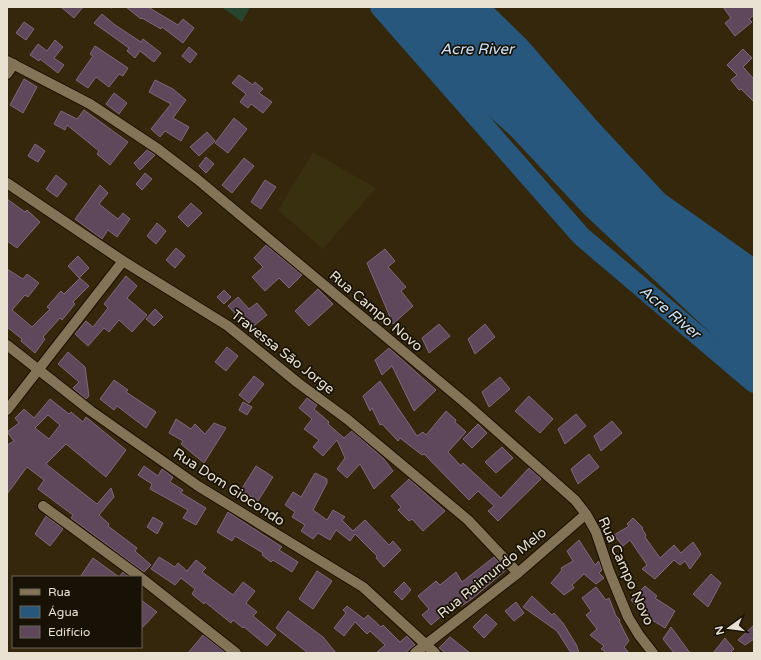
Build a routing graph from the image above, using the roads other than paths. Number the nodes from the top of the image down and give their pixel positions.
1 (10, 63) edge
2 (7, 74) edge
3 (7, 183) edge
4 (123, 261) junction
5 (7, 345) edge
6 (38, 370) junction
7 (7, 410) edge
8 (43, 506) dead end
9 (586, 514) junction
10 (518, 573) junction
11 (137, 576) edge
12 (142, 580) edge
13 (424, 645) junction
14 (236, 653) edge
15 (415, 653) edge
16 (434, 653) edge
17 (653, 653) edge

1 - 2 street
1 - 9 street, Rua Campo Novo
3 - 4 street, Travessa São Jorge
4 - 6 street
4 - 10 street, Travessa São Jorge
5 - 6 street, Rua Dom Giocondo
6 - 7 street
6 - 13 street, Rua Dom Giocondo
8 - 11 street
9 - 10 street, Rua Raimundo Melo
9 - 17 street, Rua Campo Novo
10 - 13 street, Rua Raimundo Melo
12 - 14 street
13 - 15 street, Rua Raimundo Melo
13 - 16 street, Rua Dom Giocondo

